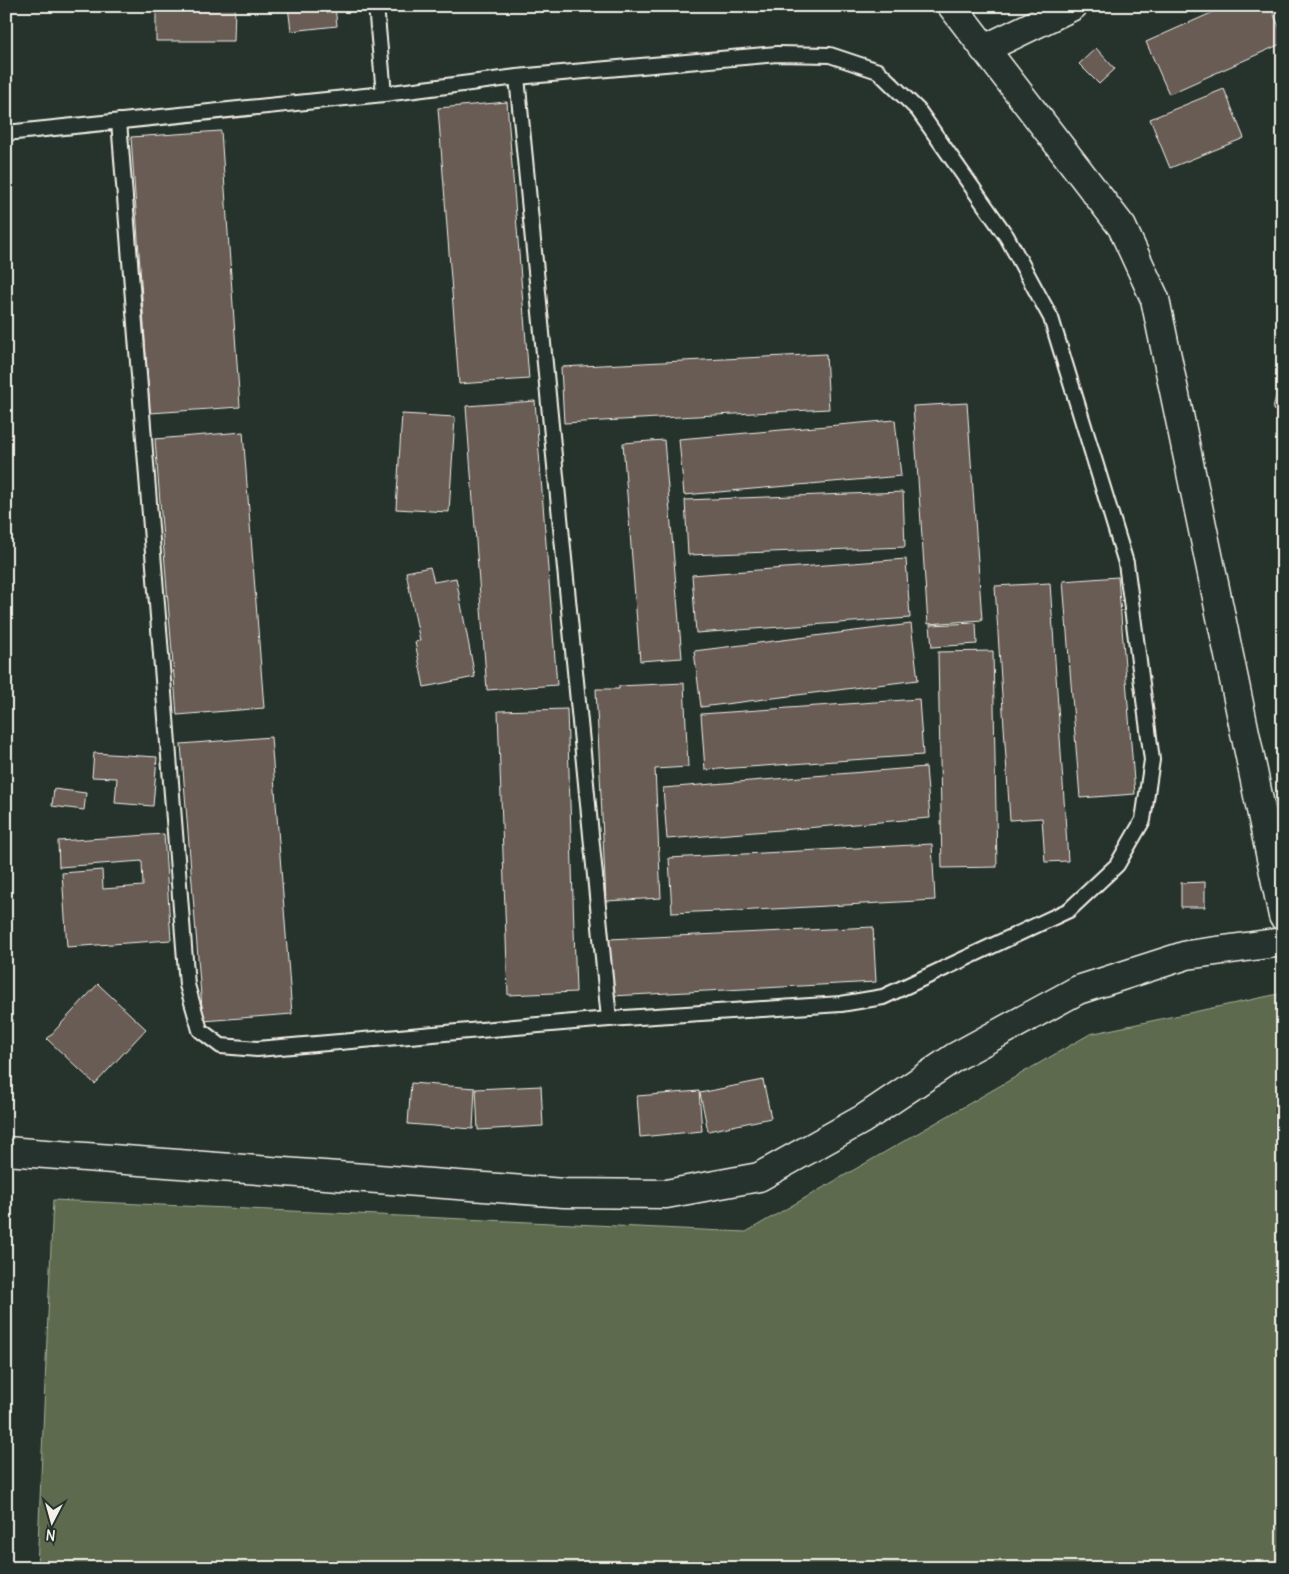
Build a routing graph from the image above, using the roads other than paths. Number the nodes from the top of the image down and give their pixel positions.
1 (376, 6) edge
2 (952, 6) edge
3 (1073, 6) edge
4 (984, 49) junction
5 (517, 78) junction
6 (384, 94) junction
7 (119, 122) junction
8 (6, 133) edge
9 (1283, 916) edge
10 (1283, 942) edge
11 (609, 1019) junction
12 (6, 1151) edge

1 - 6 lane
2 - 4 street
3 - 4 street
4 - 9 street
5 - 6 lane
5 - 11 lane
5 - 11 lane
6 - 7 lane
7 - 8 lane
7 - 11 lane
10 - 12 street

